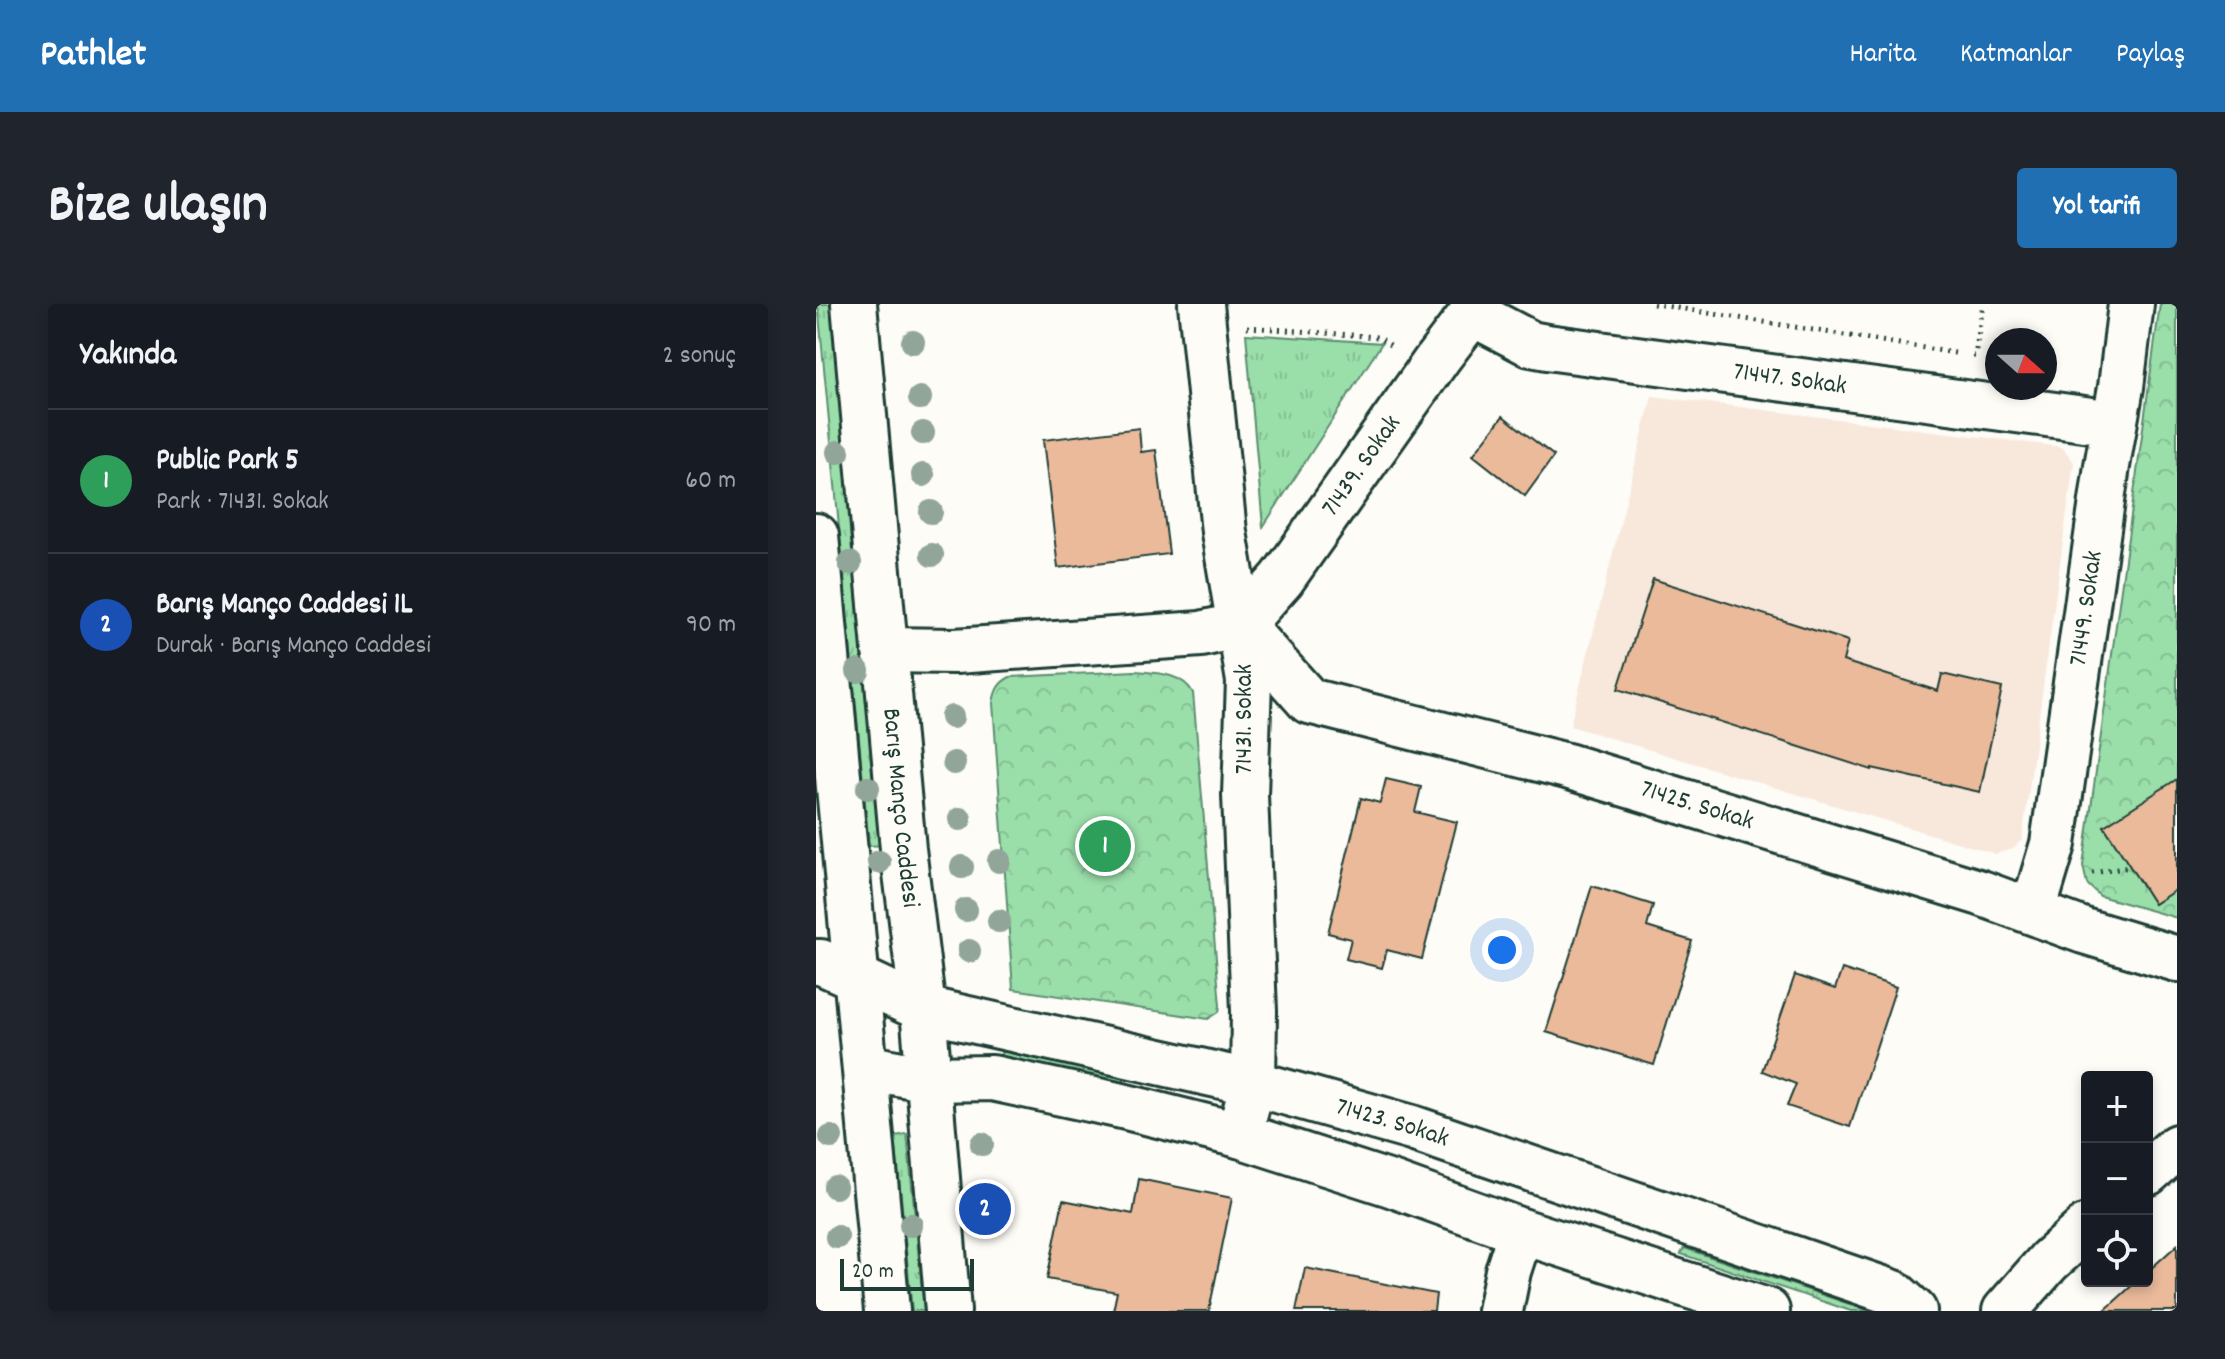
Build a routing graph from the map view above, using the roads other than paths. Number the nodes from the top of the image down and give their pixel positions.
1 (854, 304) edge
2 (2131, 304) edge
3 (1476, 308) edge
4 (1218, 315) edge
5 (2114, 423) junction
6 (816, 536) edge
7 (1241, 625) junction
8 (885, 650) junction
9 (2033, 911) junction
10 (2177, 959) edge
11 (816, 962) edge
12 (857, 978) junction
13 (910, 1022) junction
14 (865, 1067) junction
15 (929, 1079) junction
16 (1253, 1083) junction
17 (1239, 1135) junction
18 (2177, 1147) edge
19 (2153, 1168) edge
20 (1521, 1231) junction
21 (2081, 1232) edge
22 (887, 1311) edge
23 (948, 1311) edge
24 (1500, 1311) edge
25 (1767, 1311) edge
26 (1914, 1311) edge
27 (2005, 1311) edge

1 - 8 street, Barış Manço Caddesi
2 - 5 street, 71449. Sokak
3 - 5 street, 71447. Sokak
3 - 7 street, 71439. Sokak
4 - 7 street, 71431. Sokak
5 - 9 street, 71449. Sokak
6 - 12 street
7 - 8 street
7 - 9 street, 71425. Sokak
7 - 16 street, 71431. Sokak
8 - 13 street, Barış Manço Caddesi
9 - 10 street, 71425. Sokak
11 - 12 street
12 - 13 street
12 - 14 street
13 - 14 street
13 - 15 street
13 - 16 street, 71423. Sokak
14 - 15 street
14 - 22 street
15 - 17 street
15 - 23 street
16 - 17 street, 71431. Sokak
16 - 26 street, 71423. Sokak
17 - 20 street
18 - 19 street
20 - 24 street
20 - 25 street
21 - 27 street

